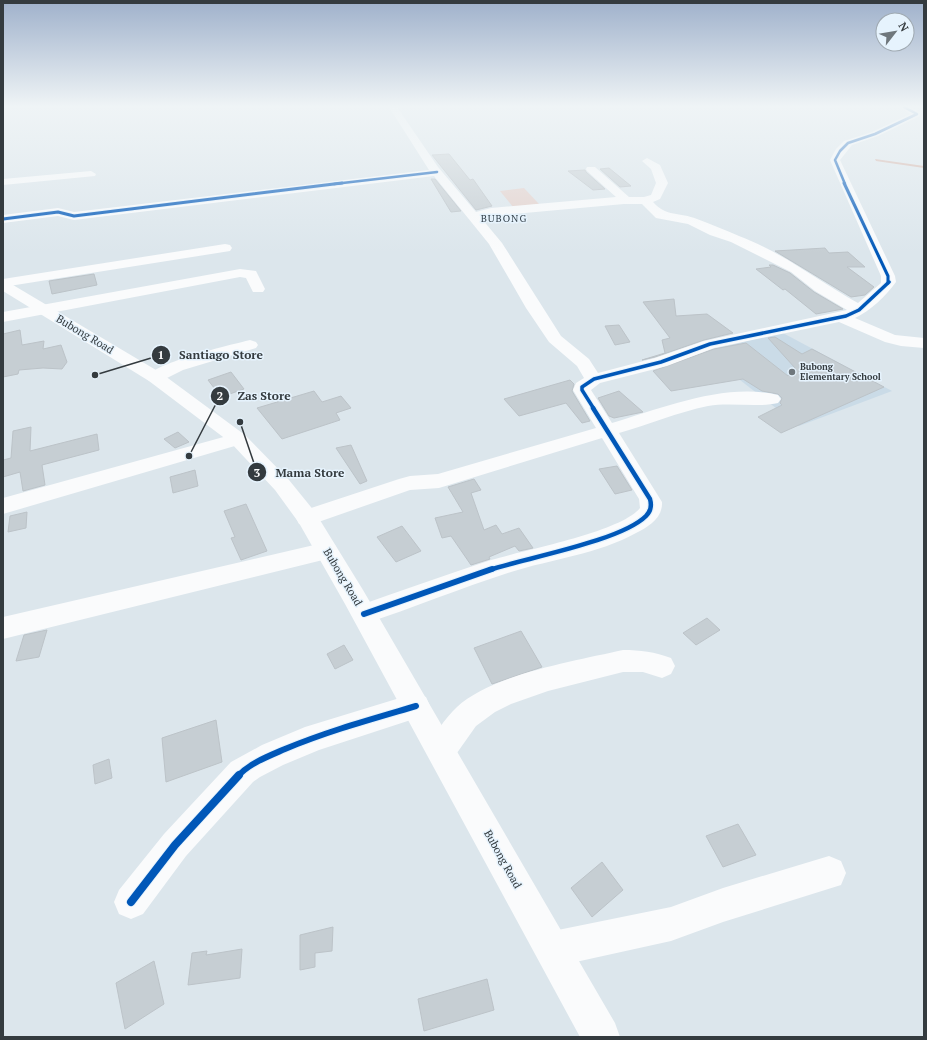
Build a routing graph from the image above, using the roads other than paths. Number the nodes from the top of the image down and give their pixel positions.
1 (426, 156) edge
2 (838, 156) edge
3 (647, 161) dead end
4 (591, 169) dead end
5 (437, 172) junction
6 (91, 174) dead end
7 (3, 182) edge
8 (626, 200) junction
9 (645, 201) junction
10 (476, 218) junction
11 (3, 219) edge
12 (226, 248) dead end
13 (3, 284) edge
14 (258, 289) dead end
15 (44, 309) junction
16 (858, 310) junction
17 (3, 317) edge
18 (841, 317) junction
19 (924, 343) edge
20 (250, 345) dead end
21 (155, 377) junction
22 (594, 379) junction
23 (772, 399) dead end
24 (607, 431) junction
25 (238, 439) junction
26 (3, 506) edge
27 (307, 518) junction
28 (327, 551) junction
29 (364, 614) junction
30 (3, 628) edge
31 (662, 666) dead end
32 (416, 706) junction
33 (442, 750) junction
34 (829, 873) dead end
35 (131, 902) dead end
36 (553, 949) junction
37 (602, 1037) edge

1 - 5 street
2 - 16 street
3 - 9 street
4 - 8 street
5 - 10 street
5 - 11 street
6 - 7 street
8 - 9 street
8 - 10 street
9 - 16 street
10 - 22 street
12 - 13 street
13 - 15 street, Bubong Road
14 - 15 street
15 - 17 street
15 - 21 street, Bubong Road
16 - 18 street
18 - 19 street
18 - 22 street
20 - 21 street
21 - 25 street, Bubong Road
22 - 24 street
23 - 24 street
24 - 27 street
24 - 29 street
25 - 26 street
25 - 27 street, Bubong Road
27 - 28 street, Bubong Road
28 - 29 street, Bubong Road
28 - 30 street
29 - 32 street, Bubong Road
31 - 33 street
32 - 33 street, Bubong Road
32 - 35 street
33 - 36 street, Bubong Road
34 - 36 street
36 - 37 street, Bubong Road

